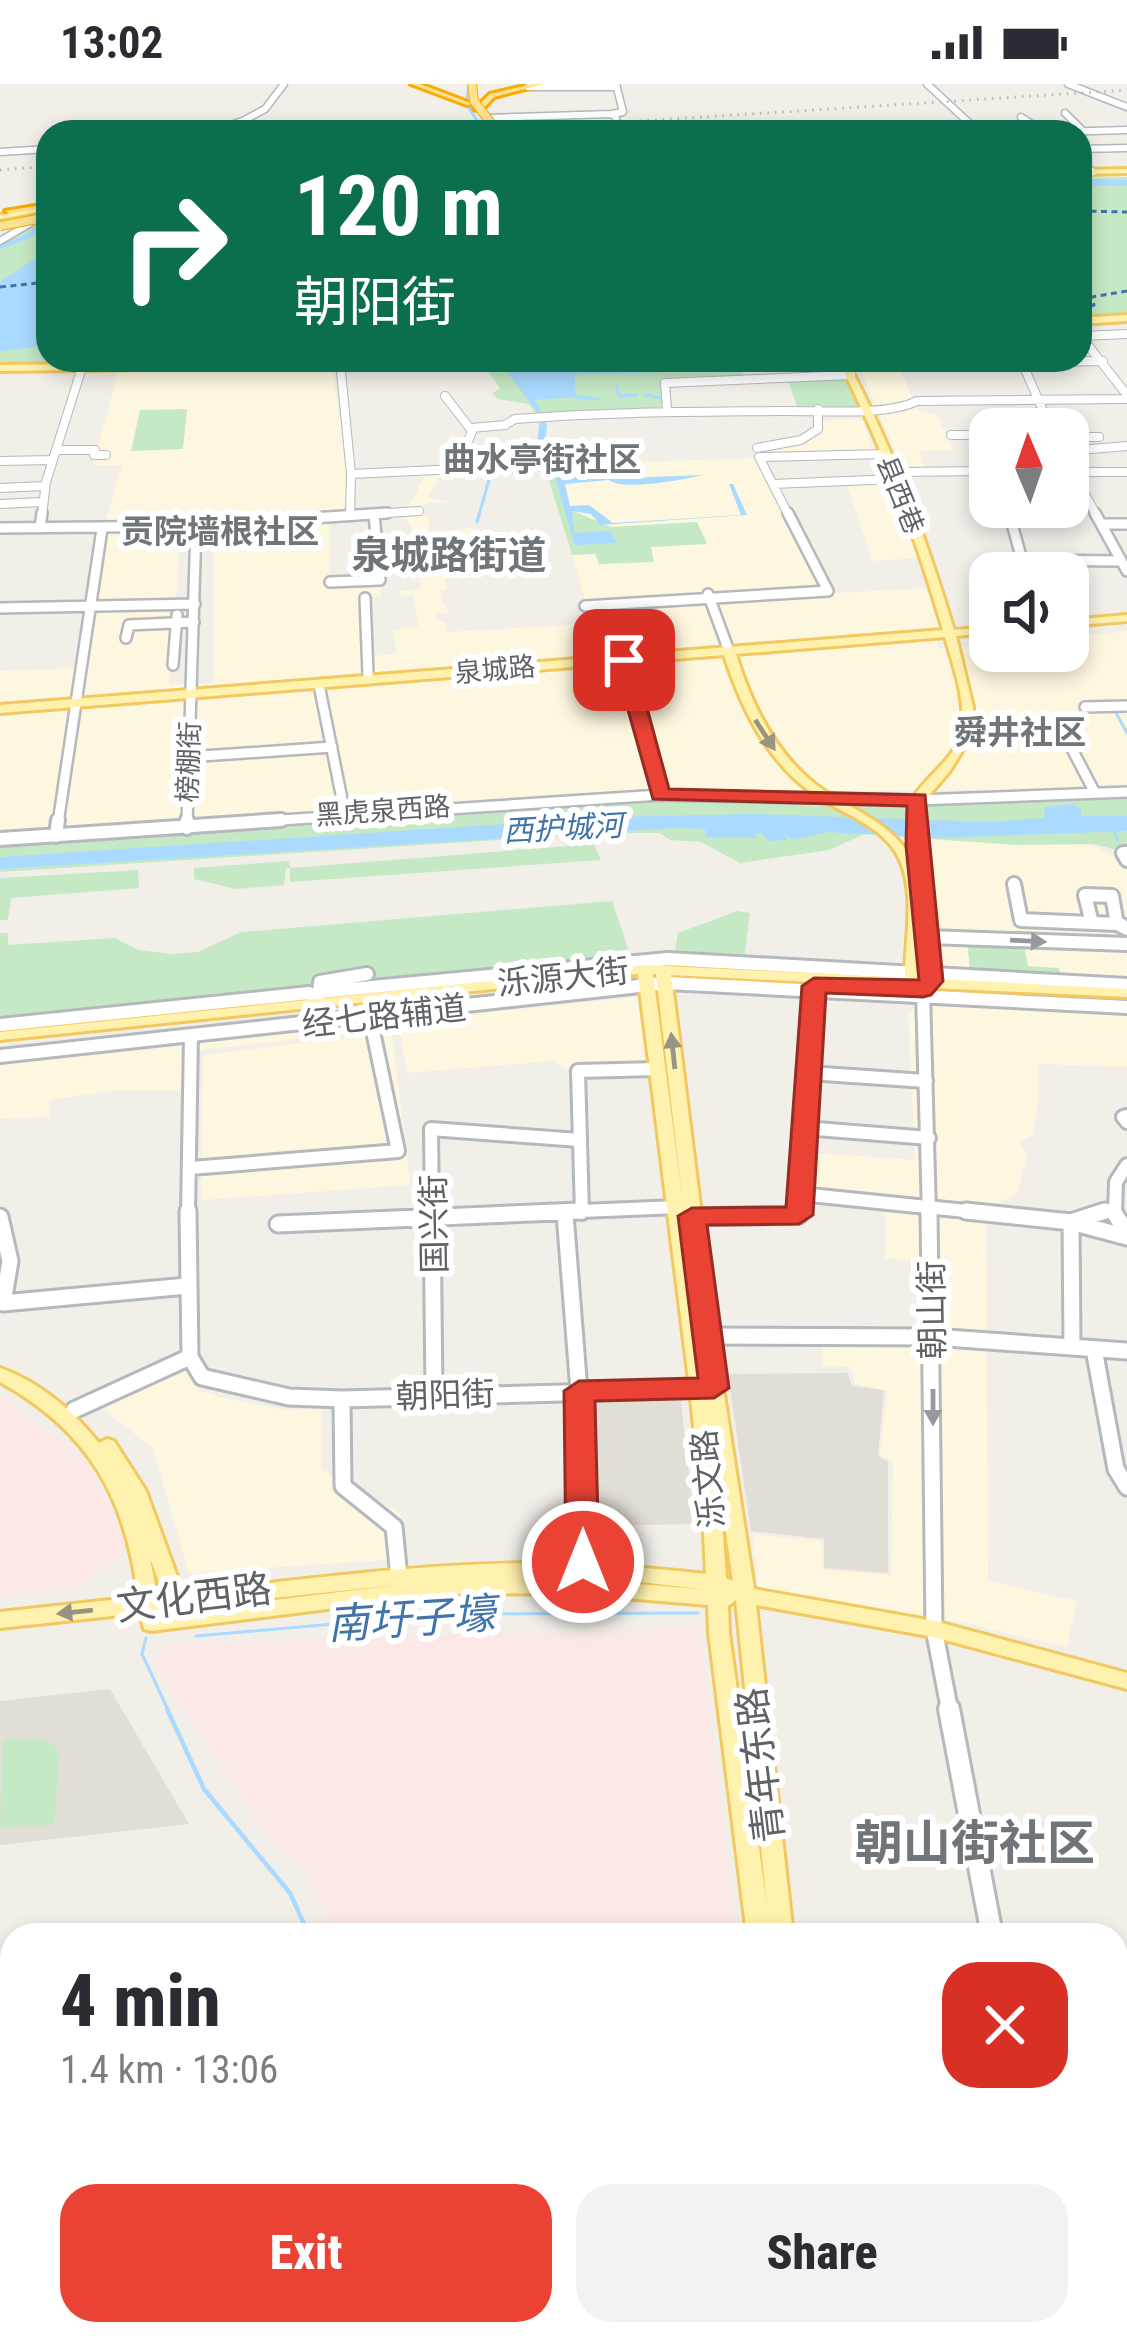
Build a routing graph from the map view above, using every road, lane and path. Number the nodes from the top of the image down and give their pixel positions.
1 (284, 84) edge
2 (414, 84) edge
3 (469, 84) edge
4 (927, 84) edge
5 (1068, 84) edge
6 (616, 85) edge
7 (545, 86) edge
8 (528, 87) dead end
9 (474, 106) junction
10 (1127, 107) edge
11 (1065, 113) dead end
12 (554, 117) junction
13 (1021, 117) dead end
14 (488, 118) dead end
15 (244, 120) edge
16 (485, 120) edge
17 (966, 120) edge
18 (1026, 120) edge
19 (1072, 120) edge
20 (1127, 130) edge
21 (1092, 131) edge
22 (1127, 148) edge
23 (1092, 149) edge
24 (36, 150) edge
25 (0, 152) edge
26 (1093, 172) edge
27 (1127, 172) edge
28 (1092, 173) edge
29 (36, 213) edge
30 (36, 213) edge
31 (36, 215) edge
32 (33, 216) junction
33 (2, 220) edge
34 (0, 241) edge
35 (1127, 317) edge
36 (1092, 320) edge
37 (1127, 334) edge
38 (1092, 335) edge
39 (1092, 349) edge
40 (1092, 361) edge
41 (1103, 361) junction
42 (36, 368) edge
43 (1, 371) edge
44 (81, 372) edge
45 (341, 372) edge
46 (736, 372) edge
47 (848, 372) edge
48 (1028, 372) edge
49 (445, 396) dead end
50 (1127, 397) edge
51 (1042, 400) junction
52 (667, 408) junction
53 (865, 408) junction
54 (1044, 408) edge
55 (818, 410) junction
56 (472, 429) junction
57 (951, 435) dead end
58 (969, 435) edge
59 (1089, 437) edge
60 (1127, 437) edge
61 (1089, 446) edge
62 (1127, 446) edge
63 (884, 454) junction
64 (54, 455) junction
65 (106, 455) dead end
66 (759, 457) junction
67 (0, 460) edge
68 (628, 462) dead end
69 (545, 464) dead end
70 (1089, 470) edge
71 (969, 472) edge
72 (1127, 472) edge
73 (351, 474) junction
74 (894, 476) junction
75 (773, 484) junction
76 (45, 486) junction
77 (0, 488) edge
78 (1089, 501) edge
79 (42, 502) junction
80 (0, 504) edge
81 (419, 511) dead end
82 (374, 514) junction
83 (350, 515) junction
84 (1103, 524) junction
85 (1127, 524) edge
86 (196, 526) junction
87 (0, 528) edge
88 (40, 528) junction
89 (1011, 528) edge
90 (102, 529) junction
91 (1124, 566) edge
92 (330, 582) dead end
93 (707, 594) junction
94 (365, 598) dead end
95 (178, 604) junction
96 (195, 604) junction
97 (93, 606) junction
98 (585, 606) dead end
99 (0, 608) edge
100 (1127, 618) edge
101 (1089, 621) edge
102 (194, 622) junction
103 (176, 623) junction
104 (969, 631) edge
105 (947, 633) junction
106 (126, 638) dead end
107 (729, 651) junction
108 (624, 660) junction
109 (173, 665) dead end
110 (368, 674) dead end
111 (319, 685) junction
112 (191, 695) junction
113 (73, 704) junction
114 (1127, 706) edge
115 (1085, 707) dead end
116 (0, 709) edge
117 (332, 747) junction
118 (1072, 749) dead end
119 (188, 757) junction
120 (1127, 792) edge
121 (1095, 794) junction
122 (660, 795) junction
123 (837, 801) junction
124 (916, 806) junction
125 (345, 814) junction
126 (187, 828) junction
127 (56, 836) junction
128 (0, 839) edge
129 (910, 849) junction
130 (1014, 884) dead end
131 (1092, 923) junction
132 (1124, 926) edge
133 (928, 937) junction
134 (1127, 944) edge
135 (367, 974) dead end
136 (665, 976) junction
137 (646, 977) junction
138 (922, 982) junction
139 (814, 988) junction
140 (320, 997) junction
141 (1127, 997) edge
142 (370, 1017) junction
143 (0, 1024) edge
144 (0, 1036) edge
145 (191, 1036) junction
146 (0, 1045) edge
147 (0, 1056) edge
148 (657, 1069) junction
149 (808, 1073) junction
150 (926, 1081) junction
151 (804, 1128) junction
152 (928, 1138) junction
153 (579, 1140) junction
154 (1127, 1165) edge
155 (191, 1168) junction
156 (800, 1194) junction
157 (930, 1208) junction
158 (1112, 1209) junction
159 (683, 1213) junction
160 (574, 1214) junction
161 (0, 1216) edge
162 (436, 1219) junction
163 (1071, 1222) junction
164 (278, 1224) dead end
165 (1127, 1235) edge
166 (187, 1286) junction
167 (700, 1335) junction
168 (933, 1337) junction
169 (1072, 1347) junction
170 (1094, 1349) junction
171 (1127, 1351) edge
172 (190, 1357) junction
173 (0, 1364) edge
174 (0, 1374) edge
175 (706, 1389) junction
176 (579, 1391) junction
177 (434, 1394) junction
178 (342, 1399) junction
179 (74, 1410) junction
180 (1127, 1487) edge
181 (579, 1571) junction
182 (399, 1576) junction
183 (178, 1610) junction
184 (717, 1612) junction
185 (150, 1613) junction
186 (745, 1614) junction
187 (0, 1620) edge
188 (934, 1637) junction
189 (1127, 1681) edge
190 (757, 1923) edge
191 (780, 1923) edge
192 (990, 1923) edge

1 - 15 street
2 - 9 highway
3 - 9 highway, bridge
4 - 17 street
5 - 10 street
6 - 7 street
6 - 12 street
7 - 8 street
7 - 9 highway
7 - 12 street
9 - 16 highway, bridge
11 - 19 street
12 - 14 street
13 - 18 street
20 - 21 street
22 - 23 street
24 - 25 street
26 - 27 main road
27 - 28 main road
29 - 33 highway, bridge
30 - 33 highway
31 - 32 main road
32 - 33 main road
32 - 34 street
35 - 36 main road
37 - 38 street
39 - 41 street
40 - 41 street
41 - 50 street
42 - 43 main road
44 - 64 street
45 - 73 street
46 - 52 street
47 - 53 main road, 县西巷
48 - 51 street
49 - 56 street
50 - 51 street
51 - 53 street
51 - 54 street
52 - 55 street
52 - 56 street
53 - 55 street
53 - 63 main road, 县西巷
55 - 66 street
56 - 73 street
57 - 58 street
59 - 60 street
61 - 62 street
63 - 66 street
63 - 74 main road, 县西巷
64 - 65 street
64 - 67 street
64 - 76 street
66 - 75 street
68 - 69 street
70 - 72 street
71 - 74 street
73 - 83 street
74 - 75 street
74 - 105 main road, 县西巷
75 - 93 street
76 - 77 street
76 - 79 street
78 - 84 street
79 - 80 street
79 - 88 street
81 - 82 street
82 - 83 street
82 - 92 street
83 - 86 street
84 - 85 street
84 - 91 street
86 - 90 street
86 - 96 street, 榜棚街
87 - 88 street
88 - 90 street
89 - 91 street
90 - 97 street
93 - 98 street
93 - 107 street
94 - 110 street
95 - 96 street
95 - 97 street
95 - 103 street
96 - 102 street, 榜棚街
97 - 99 street
97 - 113 street
100 - 101 main road
102 - 103 street
102 - 112 street, 榜棚街
103 - 106 street
103 - 109 street
104 - 105 main road, 泉城路
105 - 107 main road, 泉城路
105 - 124 main road, 县西巷
107 - 108 main road, 泉城路
107 -> 123 main road
108 - 111 main road, 泉城路
108 - 122 street
111 - 112 main road, 泉城路
111 - 117 street
112 - 113 main road, 泉城路
112 - 119 street, 榜棚街
113 - 116 main road, 泉城路
113 - 127 street
114 - 115 street
117 - 119 street
117 - 125 street
118 - 121 street
119 - 126 street, 榜棚街
120 - 121 street, 黑虎泉西路
121 - 124 street, 黑虎泉西路
122 - 123 street, 黑虎泉西路
122 - 125 street, 黑虎泉西路
123 - 124 street, 黑虎泉西路
123 - 129 main road
124 - 129 main road
125 - 126 street, 黑虎泉西路
126 - 127 street, 黑虎泉西路
127 - 128 street, 黑虎泉西路
129 - 133 main road
129 - 138 main road
130 - 131 street
131 - 132 street
131 - 132 street
133 -> 134 street
133 - 138 main road
135 - 140 street
136 - 137 main road, 泺源大街
136 - 138 main road, 泺源大街
136 - 139 main road, 泺源大街
159 -> 136 main road, 泺文路
137 - 140 main road, 泺源大街
137 - 142 street, 经七路辅道
137 - 146 main road, 泺源大街
137 - 148 main road, 泺文路
138 - 139 main road, 泺源大街
138 - 140 street, 经七路辅道
138 - 141 main road, 泺源大街
138 - 150 street, 朝山街
139 - 149 street
140 - 143 street, 经七路辅道
140 - 144 main road, 泺源大街
142 - 145 street, 经七路辅道
142 - 155 street
145 - 147 street, 经七路辅道
145 - 155 street
148 - 153 street
148 - 159 main road, 泺文路
149 - 150 street
149 - 151 street
150 - 152 street, 朝山街
151 - 152 street
151 - 156 street
152 - 157 street, 朝山街
153 - 160 street
153 - 162 street, 国兴街
154 - 158 street
155 - 166 street
156 - 157 street
156 - 159 street
157 - 163 street
157 - 168 street, 朝山街
158 - 163 street
158 - 165 street
159 - 160 street
159 - 167 main road, 泺文路
160 - 162 street
160 - 176 street
161 - 166 street
162 - 164 street
162 - 177 street, 国兴街
163 - 165 street
163 - 169 street
166 - 172 street
167 - 168 street
167 - 175 main road, 泺文路
168 - 169 street
168 -> 188 street, 朝山街
169 - 170 street
170 - 171 street
170 - 180 street
172 - 178 street, 朝阳街
172 - 179 street
173 - 179 main road
174 - 185 main road
175 - 176 street, 朝阳街
175 - 184 main road, 泺文路
175 - 186 main road, 泺文路
176 - 177 street, 朝阳街
176 - 181 street
177 - 178 street, 朝阳街
178 - 182 street
179 - 183 main road
181 - 182 main road, 文化西路
181 - 184 main road, 文化西路
182 - 183 main road, 文化西路
183 - 184 main road, 文化西路
183 - 185 main road, 文化西路
184 - 186 main road, 文化西路
184 - 190 main road, 青年东路
185 -> 187 main road, 文化西路
186 - 188 main road, 文化西路
186 - 191 main road, 青年东路
188 - 189 main road, 文化西路
188 - 192 street, 朝山街

